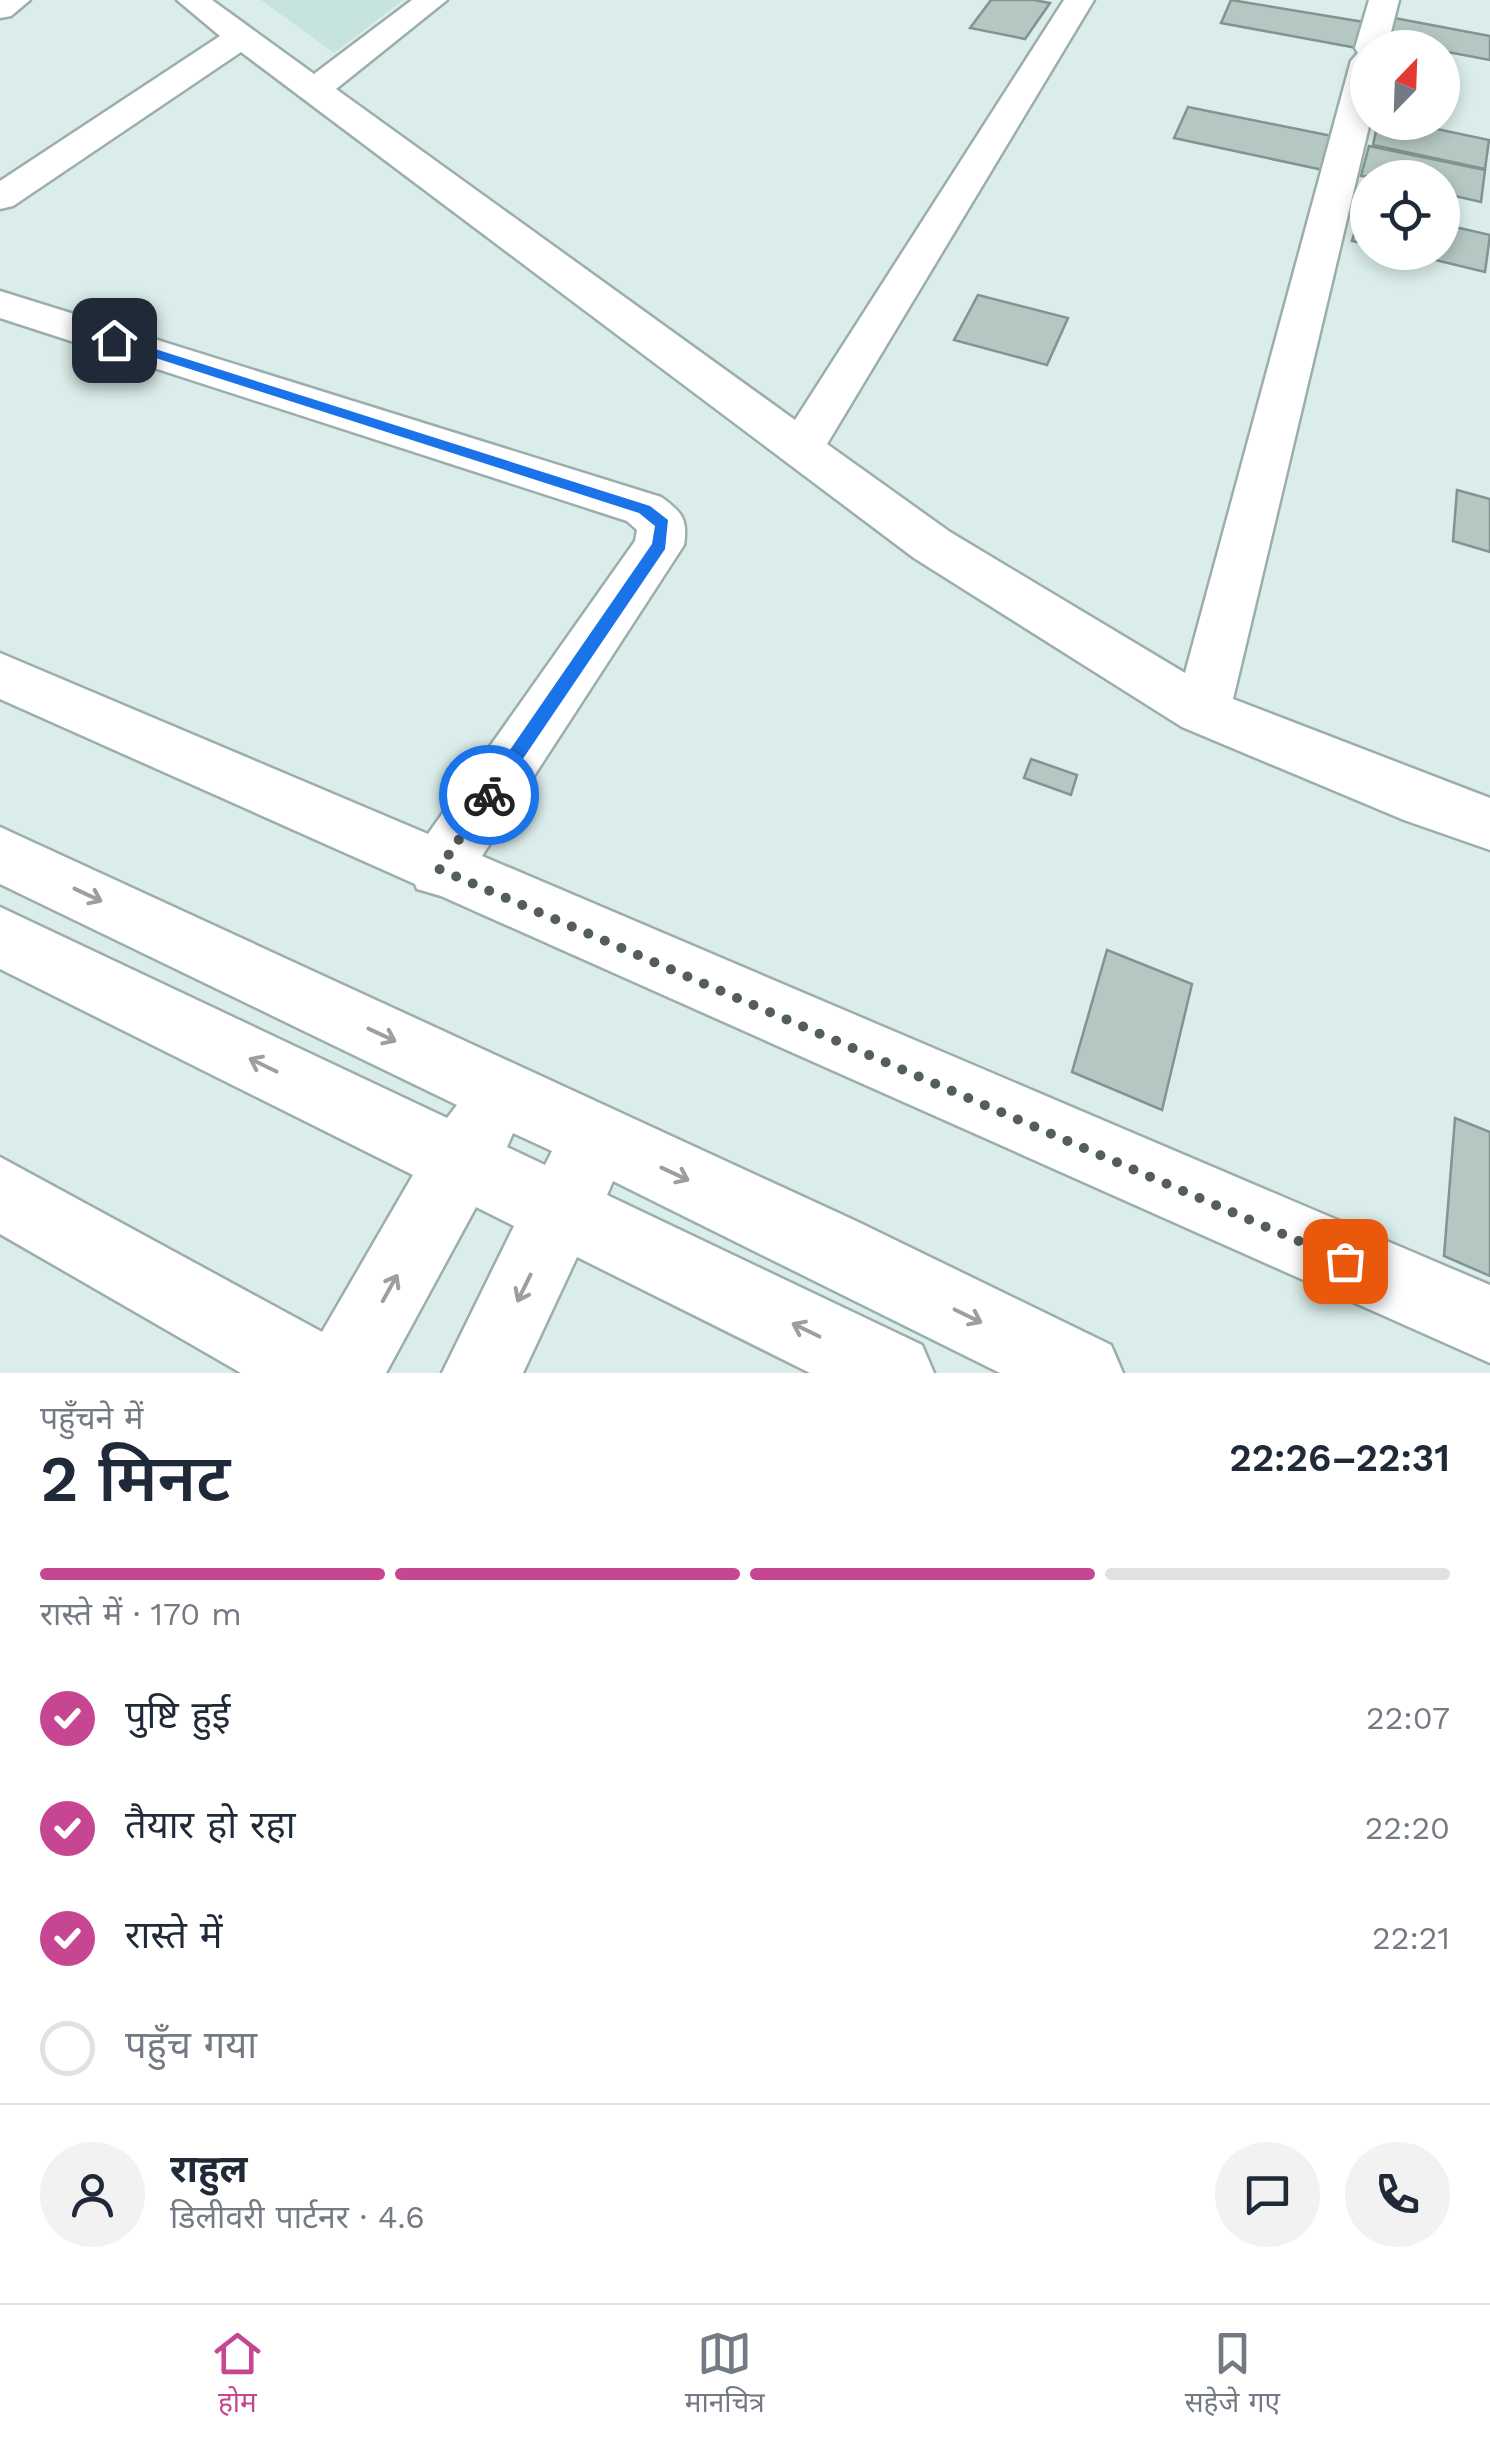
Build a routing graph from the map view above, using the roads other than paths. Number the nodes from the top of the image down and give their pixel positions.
1 (16, 0) edge
2 (192, 0) edge
3 (432, 0) edge
4 (1079, 0) edge
5 (1384, 0) edge
6 (0, 8) edge
7 (1376, 30) edge
8 (242, 36) junction
9 (314, 90) junction
10 (1350, 131) edge
11 (0, 198) edge
12 (0, 304) edge
13 (801, 448) junction
14 (0, 675) edge
15 (1202, 710) junction
16 (1490, 824) edge
17 (0, 854) edge
18 (439, 869) junction
19 (0, 937) edge
20 (501, 1091) junction
21 (597, 1137) junction
22 (462, 1162) junction
23 (0, 1193) edge
24 (562, 1211) junction
25 (1490, 1324) edge
26 (316, 1373) edge
27 (342, 1373) edge
28 (482, 1373) edge
29 (894, 1373) edge
30 (1083, 1373) edge

1 - 6 street
2 - 8 street
3 - 9 street
4 - 13 street
5 - 7 street
8 - 9 street
8 - 11 street
9 - 13 street
10 - 15 street
12 - 18 street
13 - 15 street
14 - 18 street
15 - 16 street
17 -> 20 street
18 - 25 street
22 -> 19 street
20 - 21 street
20 - 22 street
21 - 24 street
21 -> 30 street
22 - 24 street
27 -> 22 street
23 - 26 street
24 -> 28 street
29 -> 24 street

